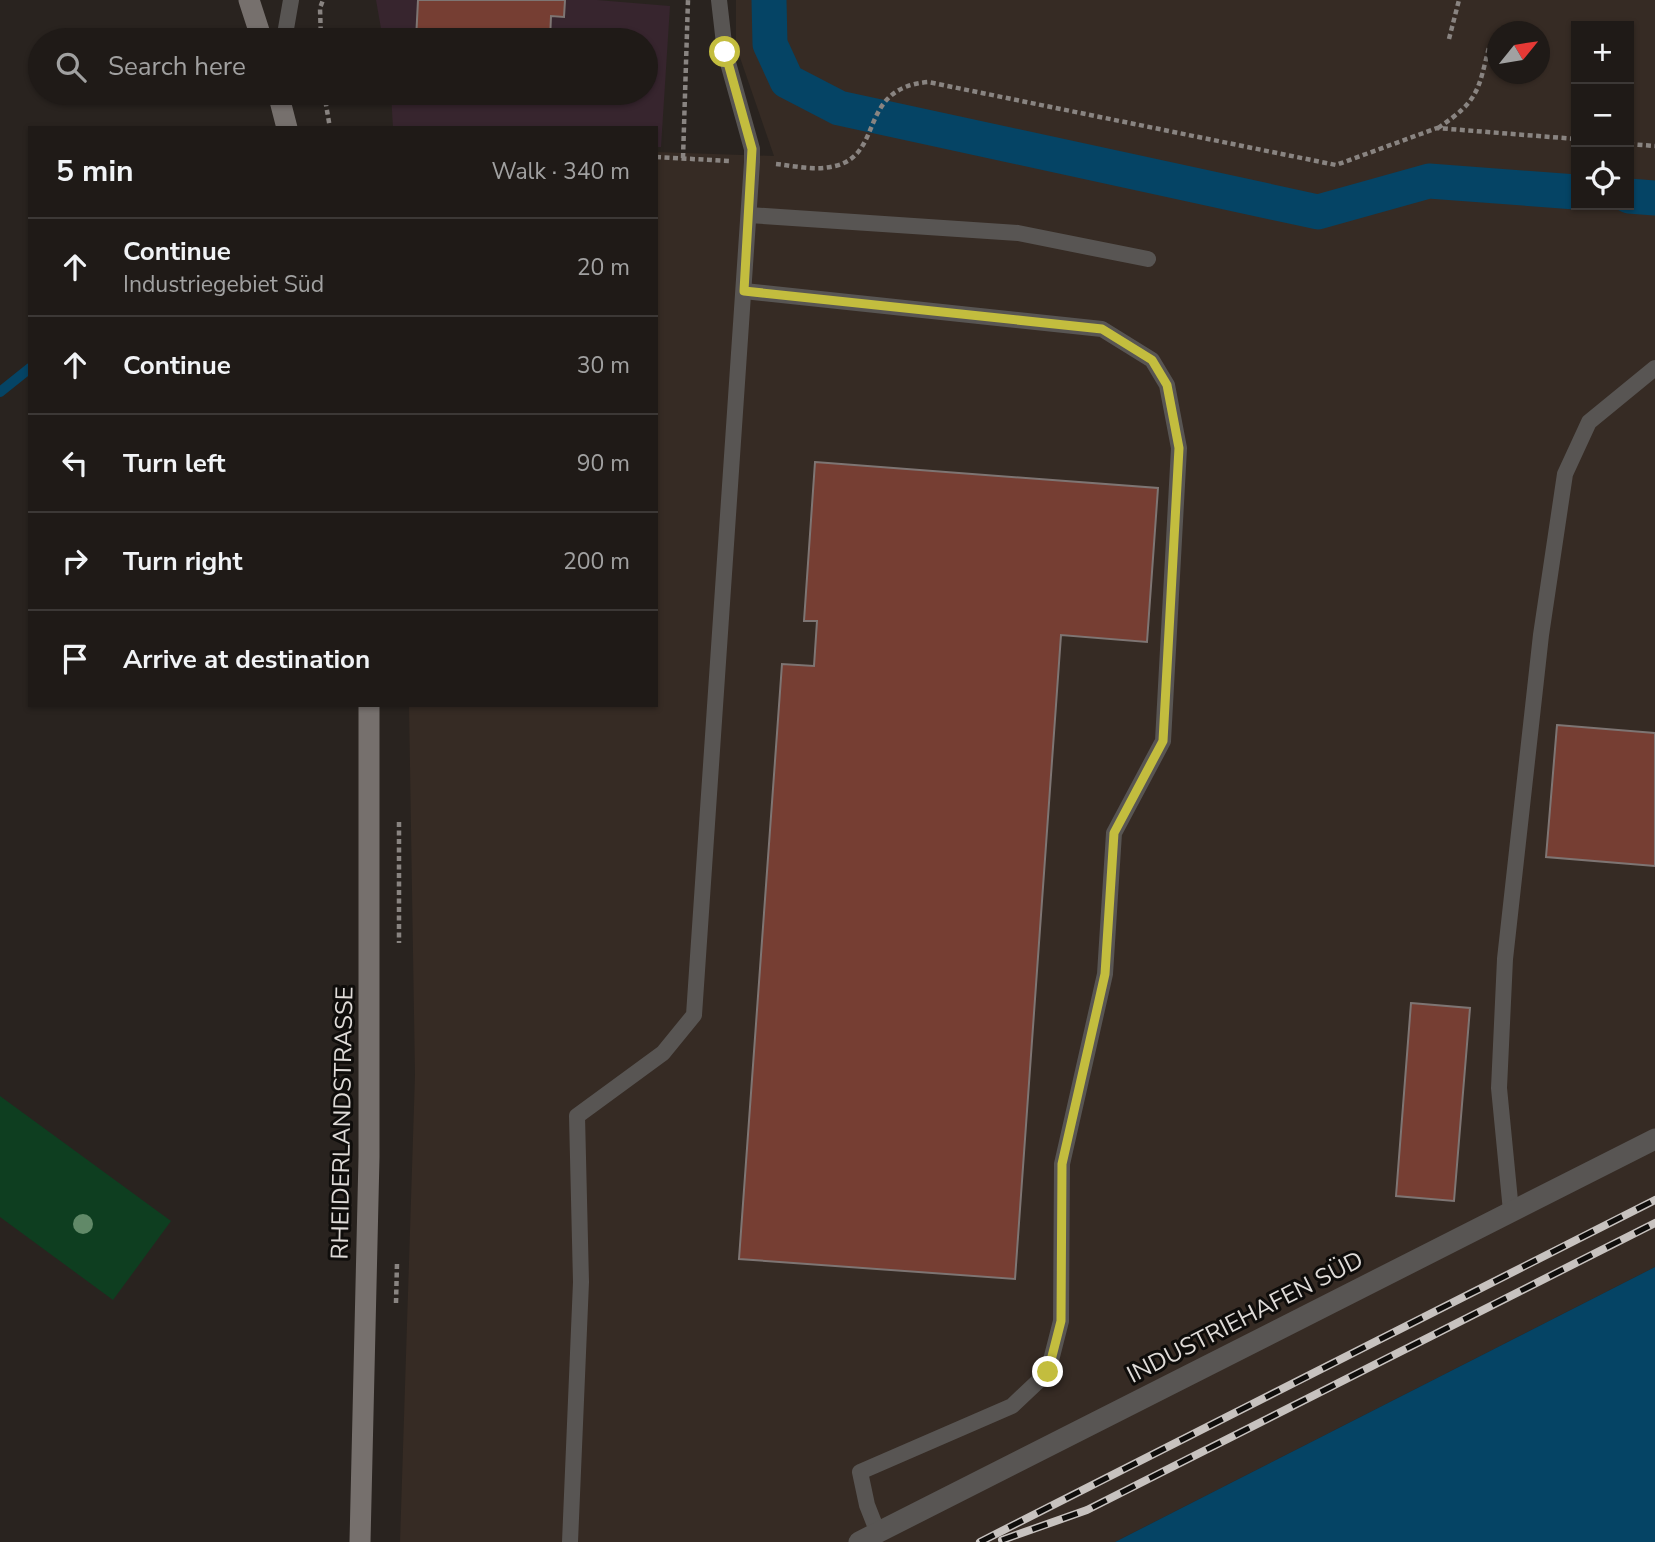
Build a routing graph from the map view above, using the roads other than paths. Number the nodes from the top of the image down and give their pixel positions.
1 (249, 0) edge
2 (291, 0) edge
3 (719, 0) edge
4 (258, 28) edge
5 (286, 28) edge
6 (282, 105) edge
7 (287, 126) edge
8 (749, 215) junction
9 (1148, 259) dead end
10 (744, 291) junction
11 (1655, 368) edge
12 (369, 707) edge
13 (1655, 1139) edge
14 (1511, 1211) junction
15 (869, 1537) edge
16 (360, 1542) edge
17 (570, 1542) edge

1 - 4 main road
2 - 5 lane
3 - 8 lane
6 - 7 main road
8 - 9 lane
8 - 10 lane
10 - 15 lane
10 - 17 lane
11 - 14 lane
12 - 16 main road, RHEIDERLANDSTRASSE
13 - 14 street, INDUSTRIEHAFEN SÜD
14 - 15 street, INDUSTRIEHAFEN SÜD

